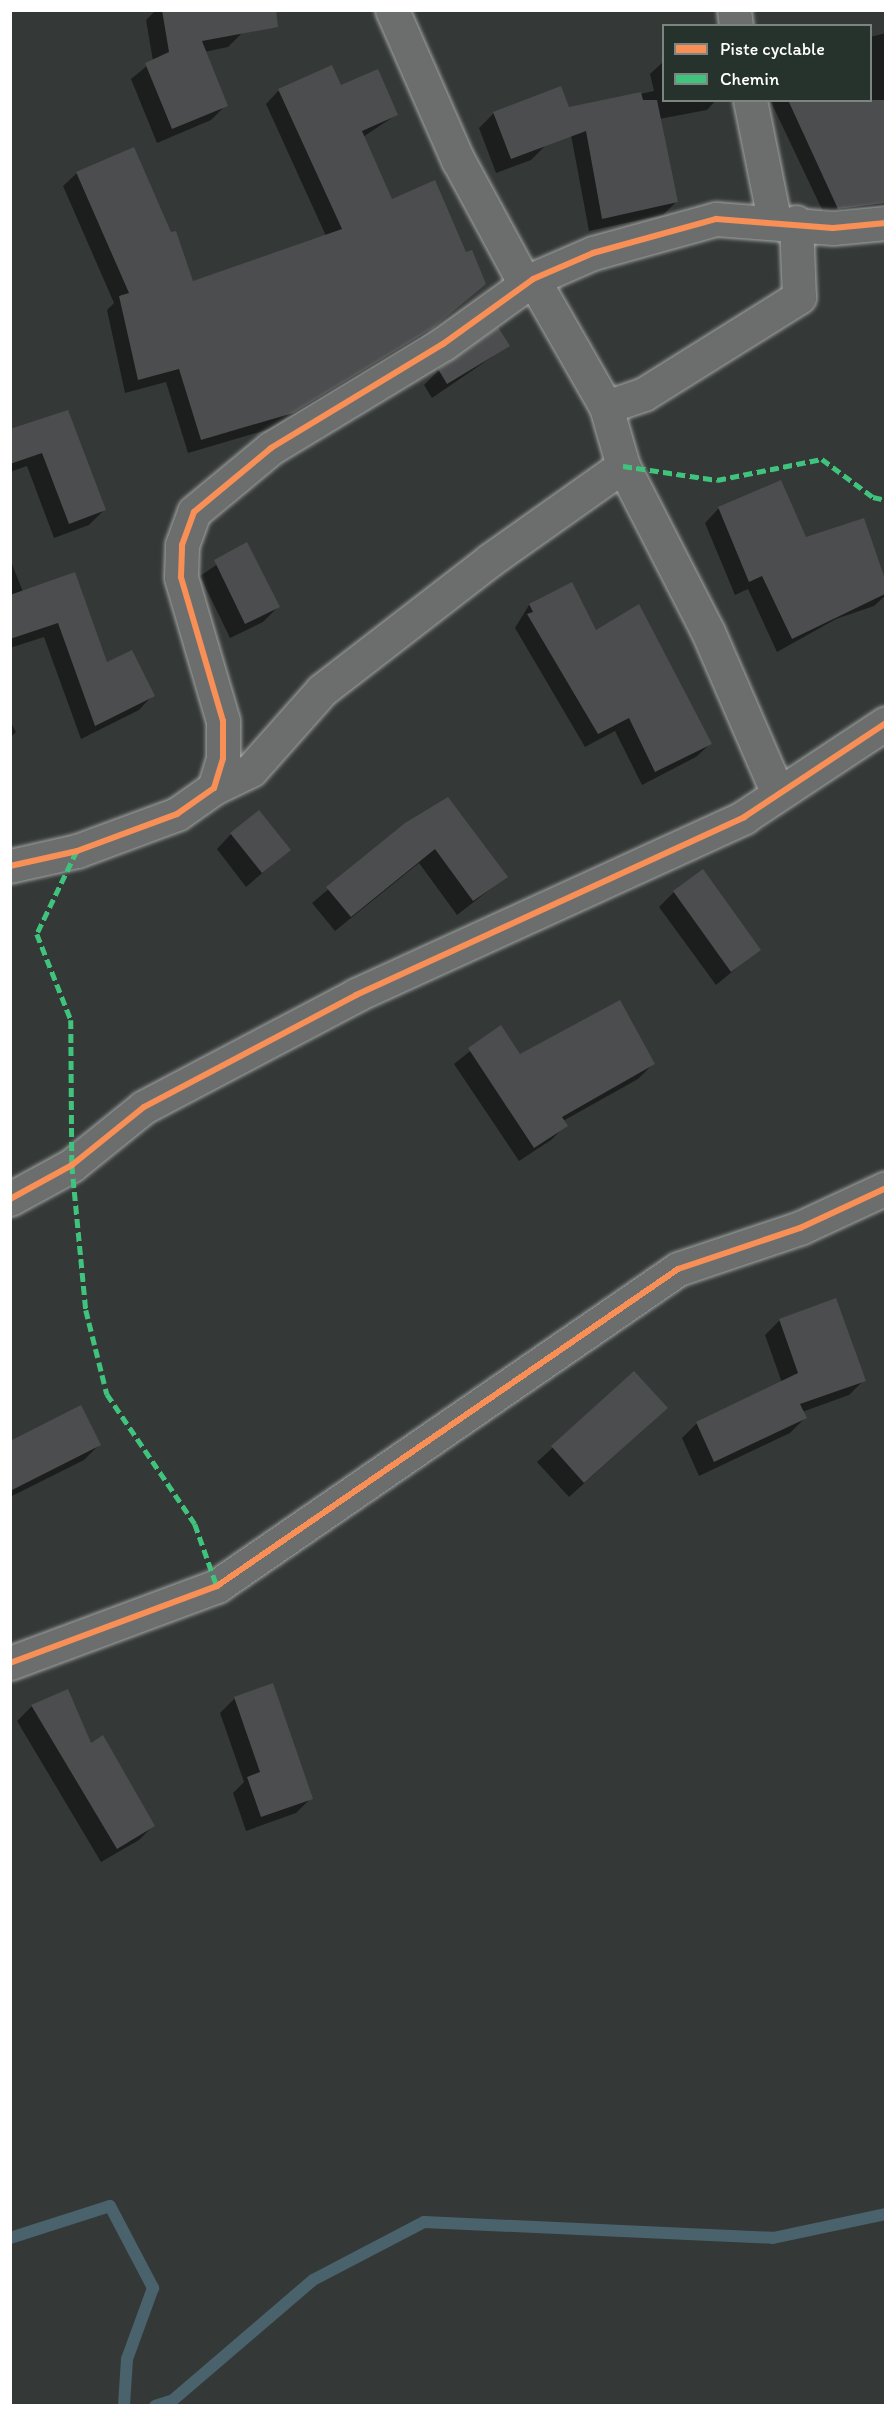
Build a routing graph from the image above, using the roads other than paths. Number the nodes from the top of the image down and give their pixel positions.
1 (392, 10) edge
2 (751, 102) edge
3 (785, 221) junction
4 (885, 223) edge
5 (529, 282) junction
6 (606, 407) junction
7 (623, 466) junction
8 (885, 723) edge
9 (214, 788) junction
10 (778, 794) junction
11 (10, 866) edge
12 (885, 1188) edge
13 (10, 1198) edge
14 (10, 1664) edge

1 - 5 street
2 - 3 street
3 - 4 street
3 - 5 street
3 - 6 street
5 - 6 street
5 - 9 street
6 - 7 street
7 - 9 street
7 - 10 street
8 - 10 street
9 - 11 street
10 - 13 street
12 - 14 street

